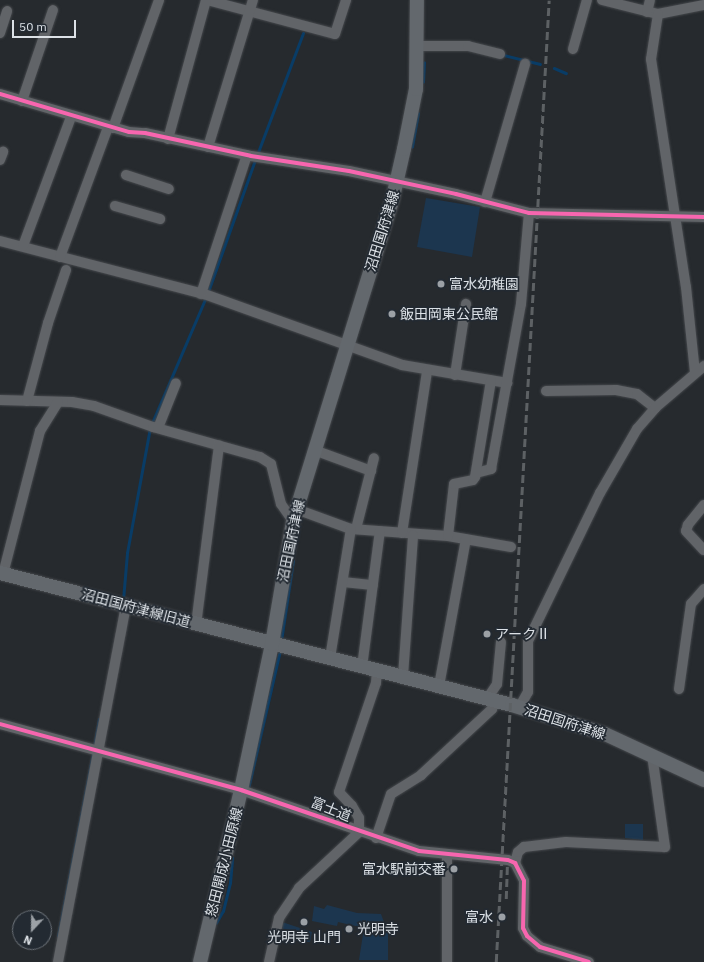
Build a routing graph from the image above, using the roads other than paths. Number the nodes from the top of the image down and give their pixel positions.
1 (159, 0) edge
2 (206, 0) edge
3 (253, 0) edge
4 (346, 0) edge
5 (418, 0) edge
6 (587, 0) edge
7 (602, 0) edge
8 (650, 0) edge
9 (704, 5) edge
10 (53, 10) dead end
11 (7, 11) dead end
12 (250, 12) junction
13 (647, 12) junction
14 (658, 14) junction
15 (0, 33) edge
16 (417, 46) junction
17 (572, 50) dead end
18 (500, 54) dead end
19 (525, 64) dead end
20 (0, 94) edge
21 (22, 100) junction
22 (71, 117) junction
23 (110, 127) junction
24 (168, 138) junction
25 (208, 147) junction
26 (253, 156) junction
27 (126, 175) dead end
28 (397, 182) junction
29 (169, 189) dead end
30 (485, 202) junction
31 (115, 206) dead end
32 (529, 213) junction
33 (674, 216) junction
34 (704, 217) edge
35 (160, 219) dead end
36 (0, 241) edge
37 (23, 246) junction
38 (60, 257) junction
39 (66, 270) dead end
40 (205, 295) junction
41 (466, 304) dead end
42 (347, 346) junction
43 (704, 366) edge
44 (428, 371) junction
45 (695, 372) junction
46 (455, 375) junction
47 (492, 380) junction
48 (176, 382) dead end
49 (508, 383) junction
50 (546, 391) dead end
51 (0, 400) edge
52 (27, 401) junction
53 (58, 402) junction
54 (655, 408) junction
55 (153, 427) junction
56 (220, 445) junction
57 (314, 450) junction
58 (374, 458) dead end
59 (372, 471) junction
60 (476, 473) junction
61 (704, 506) edge
62 (295, 515) junction
63 (353, 529) junction
64 (380, 531) junction
65 (408, 534) junction
66 (448, 536) junction
67 (466, 539) junction
68 (511, 547) dead end
69 (704, 550) edge
70 (1, 574) edge
71 (343, 582) junction
72 (373, 585) junction
73 (704, 589) edge
74 (122, 604) junction
75 (196, 625) junction
76 (501, 642) dead end
77 (272, 644) junction
78 (330, 658) junction
79 (362, 667) junction
80 (377, 670) junction
81 (403, 676) junction
82 (439, 686) junction
83 (679, 689) dead end
84 (491, 700) junction
85 (519, 708) junction
86 (0, 724) edge
87 (95, 750) junction
88 (652, 755) junction
89 (704, 780) edge
90 (246, 792) junction
91 (359, 832) junction
92 (376, 838) junction
93 (447, 856) junction
94 (515, 863) junction
95 (567, 959) edge
96 (58, 962) edge
97 (200, 962) edge
98 (269, 962) edge
99 (447, 962) edge
100 (589, 962) edge

1 - 23 street
2 - 12 street
2 - 24 street
3 - 12 street
4 - 12 street
5 - 16 main road, 沼田国府津線
6 - 17 street
7 - 13 street
8 - 13 street
9 - 14 street
10 - 21 street
11 - 15 street
12 - 25 street
13 - 14 street
14 - 33 street
16 - 18 street
16 - 28 main road, 沼田国府津線
19 - 30 street
20 - 21 street
21 - 22 street
22 - 23 street
22 - 37 street
23 - 24 street
23 - 38 street
24 - 25 street
25 - 26 street
26 - 28 street
26 - 40 street
27 - 29 street
28 - 30 street
28 - 42 main road, 沼田国府津線
30 - 32 street
31 - 35 street
32 - 33 street
32 - 49 street
33 - 34 street
33 - 45 street
36 - 37 street
37 - 38 street
38 - 40 street
39 - 52 street
40 - 42 street
41 - 46 street
42 - 44 street
42 - 57 main road, 沼田国府津線
43 - 45 street
44 - 46 street
44 - 65 street
45 - 54 street
46 - 47 street
47 - 49 street
47 - 60 street
48 - 55 street
49 - 60 street
50 - 54 street
51 - 52 street
52 - 53 street
53 - 55 street
53 - 70 street
54 - 85 street
55 - 56 street
56 - 62 street
56 - 75 street
57 - 59 street
57 - 62 main road, 沼田国府津線
58 - 59 street
59 - 63 street
60 - 66 street
61 - 69 street
62 - 63 street
62 - 77 main road, 沼田国府津線
63 - 64 street
63 - 71 street
64 - 65 street
64 - 72 street
65 - 66 street
65 - 81 street
66 - 67 street
67 - 68 street
67 - 82 street
70 - 74 main road, 沼田国府津線旧道
71 - 72 street
71 - 78 street
72 - 79 street
73 - 83 street
74 - 75 main road, 沼田国府津線旧道
74 - 87 street
75 - 77 main road, 沼田国府津線旧道
76 - 84 street
77 - 78 main road, 沼田国府津線
77 - 90 main road, 怒田開成小田原線
78 - 79 main road, 沼田国府津線
79 - 80 main road, 沼田国府津線
80 - 81 main road, 沼田国府津線
80 - 91 street
81 - 82 main road, 沼田国府津線
82 - 84 main road, 沼田国府津線
84 - 85 main road, 沼田国府津線
84 - 92 street
85 - 88 main road, 沼田国府津線
86 - 87 street, 富士道
87 - 90 street, 富士道
87 - 96 street
88 - 89 main road, 沼田国府津線
88 - 94 street
90 - 91 street, 富士道
90 - 97 main road, 怒田開成小田原線
91 - 92 street, 富士道
91 - 98 street
92 - 93 street, 富士道
93 - 94 street, 富士道
93 - 99 street
94 - 95 street
95 - 100 street

